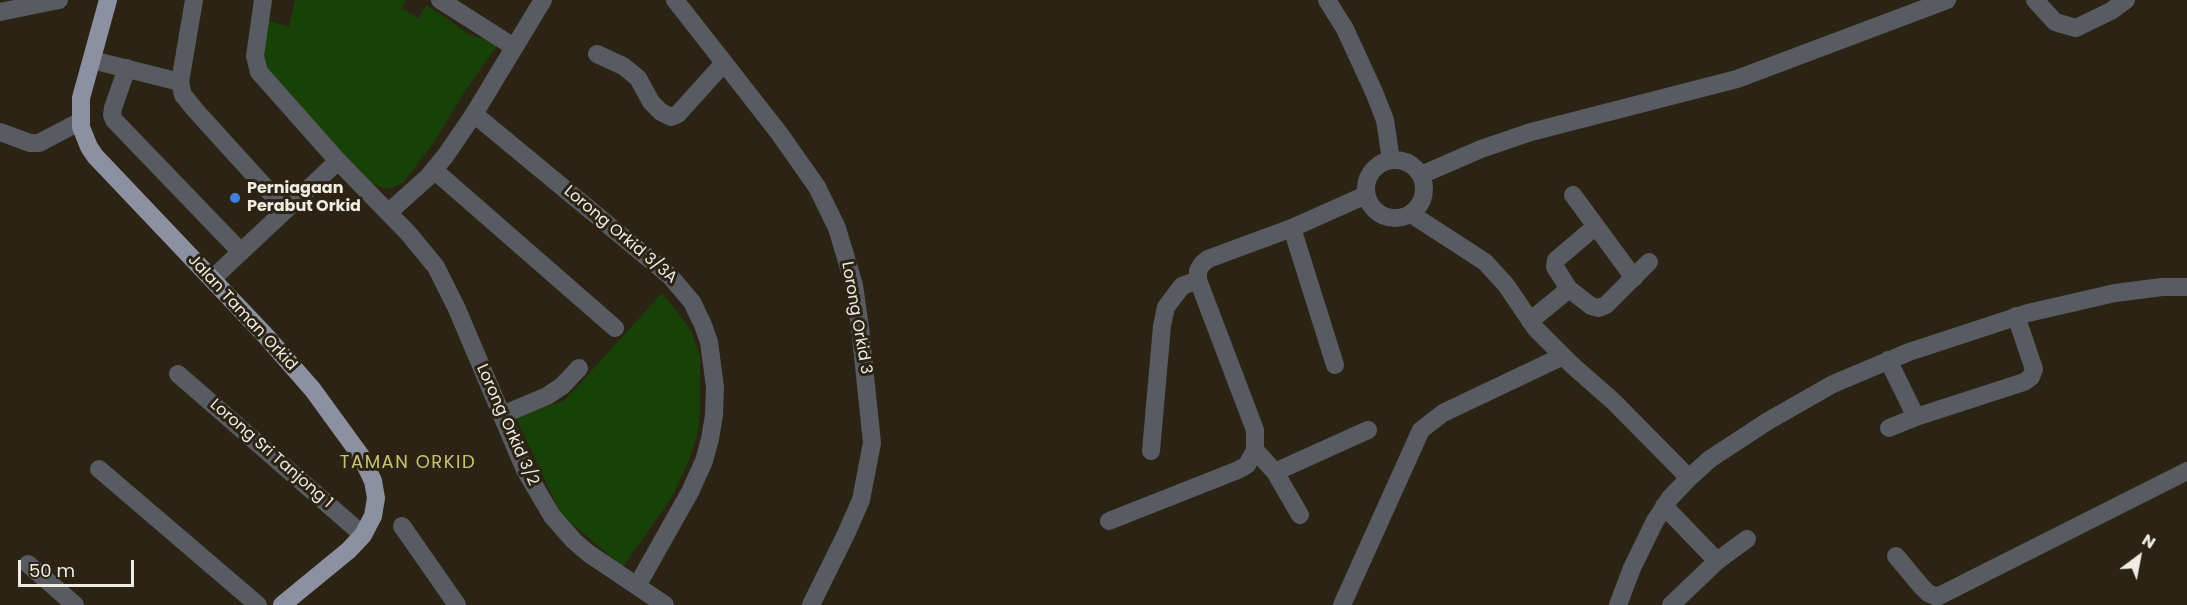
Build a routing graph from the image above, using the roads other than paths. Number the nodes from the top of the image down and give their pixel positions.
1 (59, 0) edge
2 (108, 0) edge
3 (194, 0) edge
4 (263, 0) edge
5 (440, 0) edge
6 (543, 0) edge
7 (675, 0) edge
8 (1326, 0) edge
9 (1947, 0) edge
10 (2126, 0) edge
11 (2037, 1) edge
12 (0, 12) edge
13 (514, 47) junction
14 (597, 54) dead end
15 (92, 60) junction
16 (724, 63) junction
17 (127, 68) junction
18 (180, 82) junction
19 (474, 114) junction
20 (81, 121) junction
21 (0, 132) edge
22 (1391, 160) junction
23 (338, 161) junction
24 (434, 170) junction
25 (1421, 175) junction
26 (1366, 195) junction
27 (1573, 195) dead end
28 (286, 210) junction
29 (388, 212) junction
30 (1411, 214) junction
31 (1596, 226) junction
32 (1292, 228) junction
33 (241, 252) junction
34 (1649, 262) dead end
35 (1634, 278) junction
36 (212, 279) junction
37 (1198, 280) junction
38 (2187, 287) edge
39 (1569, 289) junction
40 (2016, 316) junction
41 (1530, 321) junction
42 (615, 328) dead end
43 (1563, 356) junction
44 (1888, 360) junction
45 (1335, 365) dead end
46 (579, 368) dead end
47 (178, 374) dead end
48 (502, 415) junction
49 (1916, 417) junction
50 (1889, 428) dead end
51 (1368, 430) dead end
52 (1255, 450) junction
53 (1151, 451) dead end
54 (99, 469) dead end
55 (2187, 471) edge
56 (1275, 472) junction
57 (1689, 478) junction
58 (1665, 507) junction
59 (1300, 515) dead end
60 (1109, 521) dead end
61 (402, 526) dead end
62 (363, 535) junction
63 (1747, 539) dead end
64 (1896, 555) dead end
65 (1717, 561) junction
66 (28, 564) dead end
67 (637, 586) junction
68 (75, 605) edge
69 (258, 605) edge
70 (282, 605) edge
71 (457, 605) edge
72 (665, 605) edge
73 (811, 605) edge
74 (1342, 605) edge
75 (1618, 605) edge
76 (1671, 605) edge

1 - 12 street
2 - 15 main road, Jalan Taman Orkid
3 - 18 street
4 - 23 street, Lorong Orkid 3/2
5 - 13 street
6 - 13 street
7 - 16 street, Lorong Orkid 3
8 - 22 street
9 - 25 street
10 - 11 street
13 - 19 street
14 - 16 street
15 - 17 street
15 - 20 main road, Jalan Taman Orkid
16 - 73 street, Lorong Orkid 3
17 - 18 street
17 - 33 street
18 - 28 street
19 - 24 street
19 - 67 street, Lorong Orkid 3/3A
20 - 21 street
20 - 36 main road, Jalan Taman Orkid
22 - 25 street
22 - 26 street
23 - 28 street
23 - 29 street, Lorong Orkid 3/2
24 - 29 street
24 - 42 street
25 - 30 street
26 - 30 street
26 - 32 street
27 - 31 street
28 - 33 street
29 - 48 street, Lorong Orkid 3/2
30 - 41 street
31 - 35 street
31 - 39 street
32 - 37 street
32 - 45 street
33 - 36 street
34 - 35 street
35 - 39 street
36 - 62 main road, Jalan Taman Orkid
37 - 52 street
37 - 53 street
38 - 40 street
39 - 41 street
40 - 44 street
40 - 49 street
41 - 43 street
43 - 57 street
43 - 74 street
44 - 49 street
44 - 57 street
46 - 48 street
47 - 62 street, Lorong Sri Tanjong 1
48 - 67 street, Lorong Orkid 3/2
49 - 50 street
51 - 56 street
52 - 56 street
52 - 60 street
54 - 69 street
55 - 64 street
56 - 59 street
57 - 58 street
58 - 65 street
58 - 75 street
61 - 71 street
62 - 70 main road, Jalan Taman Orkid
63 - 65 street
65 - 76 street
66 - 68 street
67 - 72 street, Lorong Orkid 3/2

